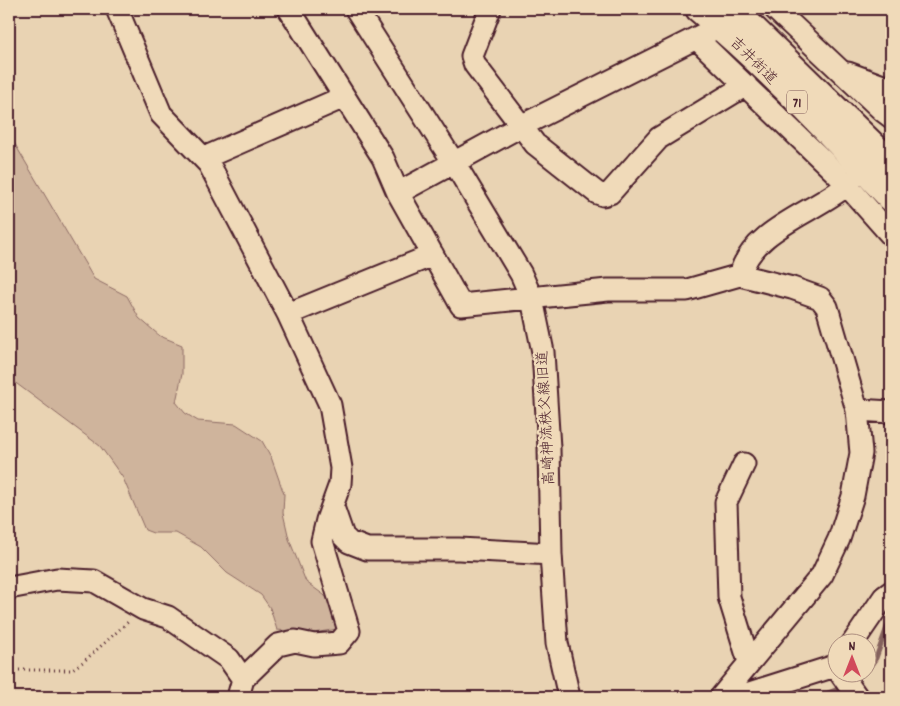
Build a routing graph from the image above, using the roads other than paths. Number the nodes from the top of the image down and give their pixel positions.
1 (116, 9) edge
2 (289, 9) edge
3 (356, 9) edge
4 (490, 9) edge
5 (699, 9) edge
6 (775, 9) edge
7 (736, 15) edge
8 (696, 38) junction
9 (843, 72) junction
10 (746, 85) junction
11 (891, 89) edge
12 (344, 97) junction
13 (891, 116) edge
14 (521, 126) junction
15 (204, 158) junction
16 (454, 162) junction
17 (891, 163) edge
18 (849, 183) junction
19 (398, 193) junction
20 (891, 198) edge
21 (891, 235) edge
22 (433, 255) junction
23 (740, 276) junction
24 (532, 299) junction
25 (288, 314) junction
26 (857, 410) junction
27 (891, 412) edge
28 (744, 464) dead end
29 (333, 506) junction
30 (551, 554) junction
31 (9, 588) edge
32 (891, 592) edge
33 (859, 634) edge
34 (750, 662) junction
35 (828, 672) edge
36 (848, 684) edge
37 (240, 688) edge
38 (569, 697) edge
39 (721, 697) edge
40 (737, 697) edge
41 (857, 697) edge

1 - 15 street
2 - 12 street
3 - 16 street, 高崎神流秩父線旧道
4 - 14 street
5 - 7 main road, 吉井街道 / 71
6 - 9 street
7 - 8 street
7 - 17 main road, 吉井街道 / 71
7 - 20 main road, 吉井街道 / 71
8 - 10 street
8 - 14 street
9 - 11 street
9 - 13 street
10 - 14 street
10 - 18 street
12 - 15 street
12 - 19 street
14 - 16 street
15 - 25 street
16 - 19 street
16 - 24 street, 高崎神流秩父線旧道
18 - 21 street
18 - 23 street
19 - 22 street
22 - 24 street
22 - 25 street
23 - 24 street
23 - 26 street
24 - 30 street, 高崎神流秩父線旧道
25 - 29 street
26 - 27 street
26 - 34 street
28 - 34 street
29 - 30 street
29 - 37 street
30 - 38 street, 高崎神流秩父線旧道
31 - 37 street
32 - 33 street
34 - 39 street
35 - 40 street
36 - 41 street

